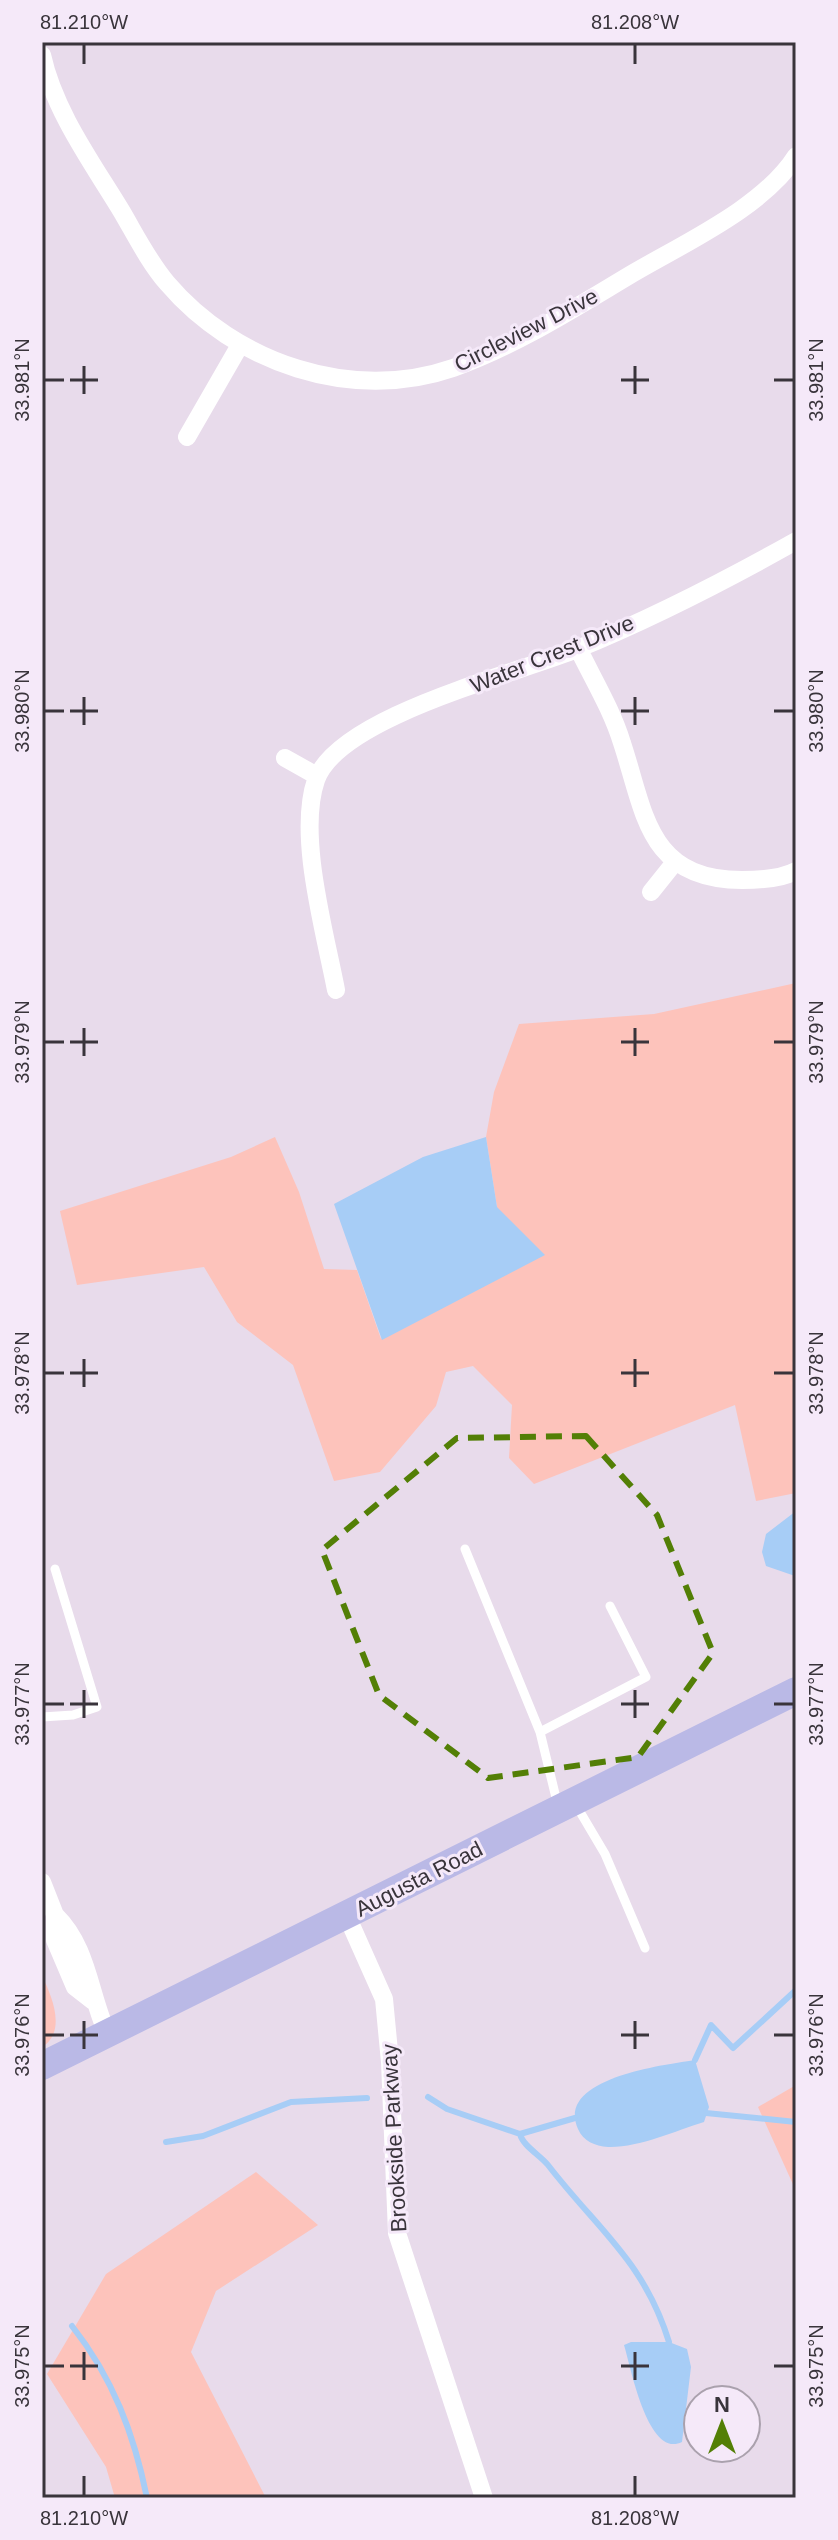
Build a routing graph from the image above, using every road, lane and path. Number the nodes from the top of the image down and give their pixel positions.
1 (42, 55) edge
2 (796, 156) edge
3 (240, 345) junction
4 (187, 437) dead end
5 (796, 541) edge
6 (578, 648) junction
7 (285, 758) dead end
8 (317, 776) junction
9 (675, 862) junction
10 (796, 871) edge
11 (651, 892) dead end
12 (336, 990) dead end
13 (465, 1549) dead end
14 (55, 1569) dead end
15 (610, 1606) dead end
16 (796, 1691) edge
17 (42, 1717) edge
18 (540, 1732) junction
19 (566, 1806) junction
20 (42, 1882) edge
21 (347, 1916) junction
22 (645, 1948) dead end
23 (107, 2033) junction
24 (42, 2066) edge
25 (484, 2498) edge

1 - 3 street, Circleview Drive
2 - 3 street, Circleview Drive
3 - 4 street
5 - 6 street, Water Crest Drive
6 - 8 street, Water Crest Drive
6 - 9 street
7 - 8 street
8 - 12 street
9 - 10 street
9 - 11 street
13 - 18 lane
14 - 17 lane
15 - 18 lane
16 - 19 main road, Augusta Road
18 - 19 lane
19 - 21 main road, Augusta Road
19 - 22 lane
20 - 23 street
21 - 23 main road, Augusta Road
21 - 25 street, Brookside Parkway
23 - 24 main road, Augusta Road

